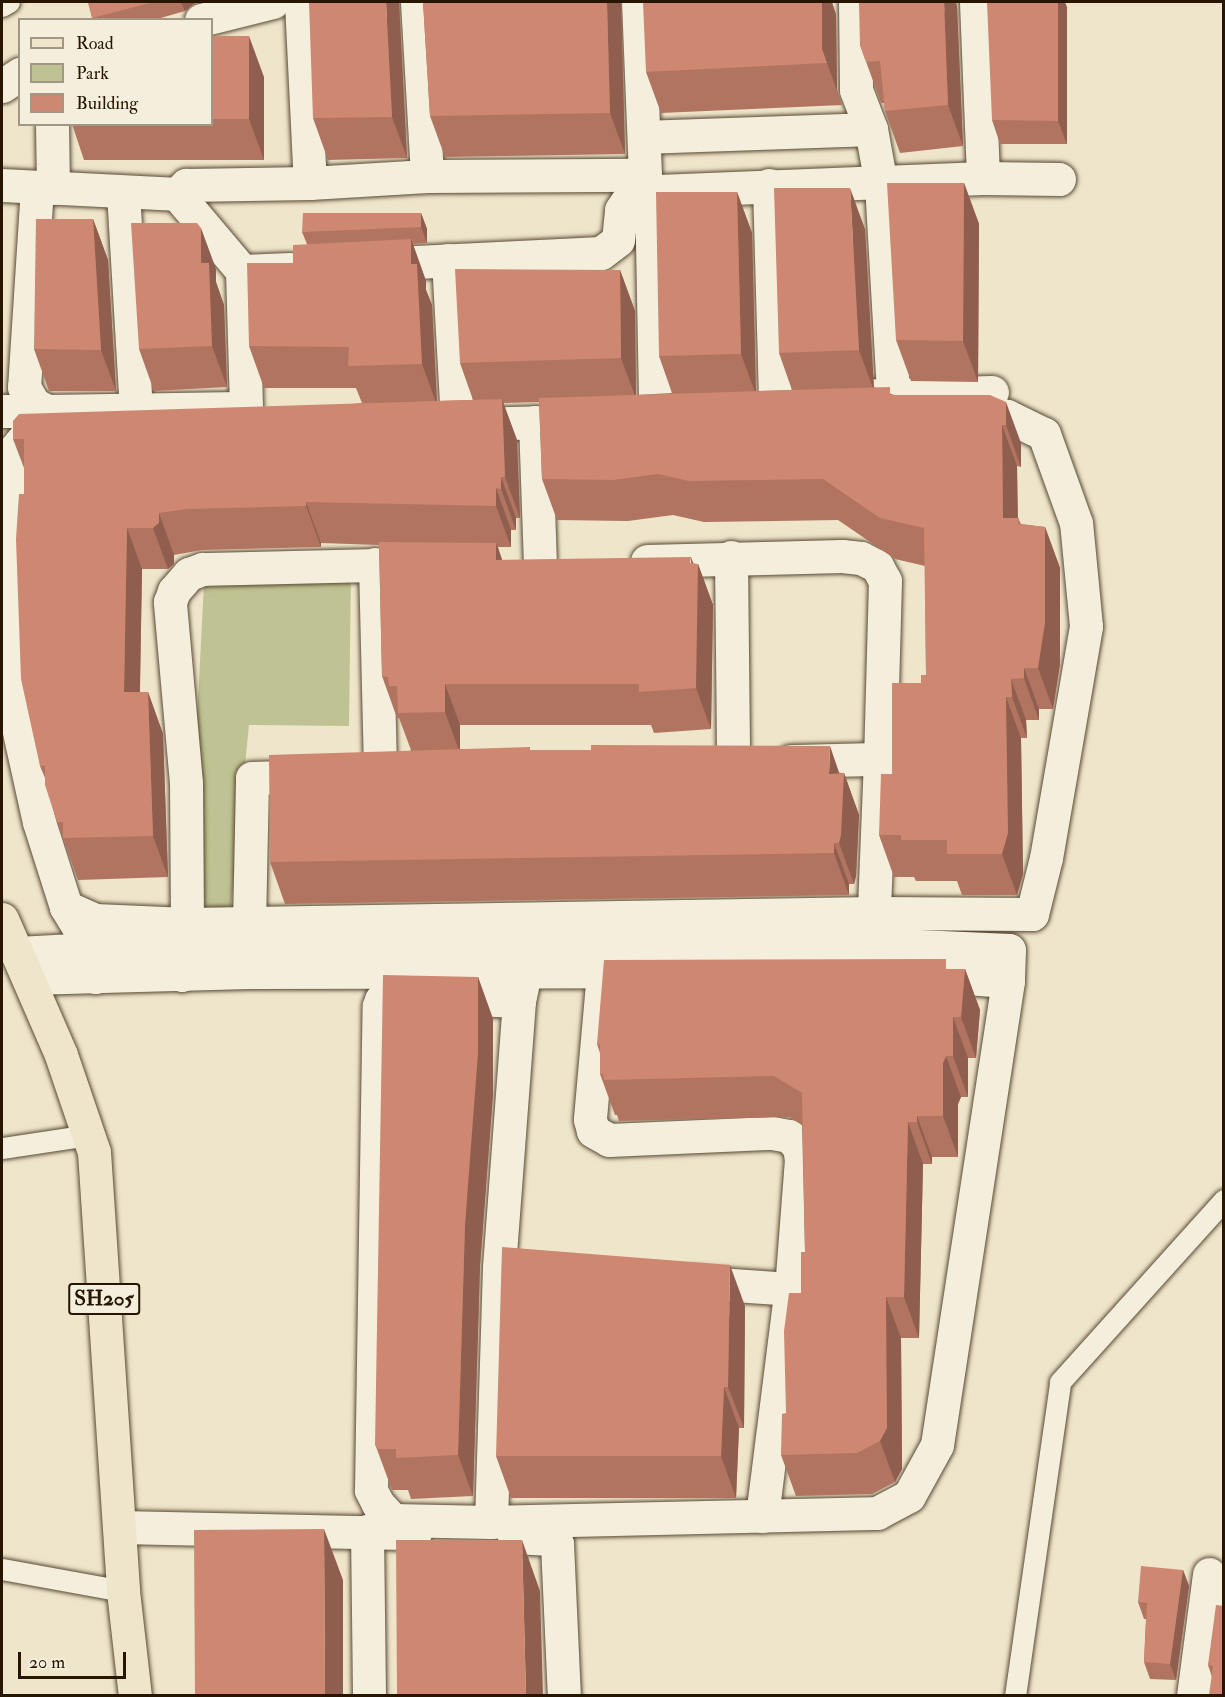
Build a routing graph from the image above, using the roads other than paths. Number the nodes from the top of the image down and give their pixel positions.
1 (9, 2) edge
2 (273, 2) edge
3 (301, 2) edge
4 (417, 2) edge
5 (638, 2) edge
6 (855, 2) edge
7 (976, 2) edge
8 (2, 6) edge
9 (209, 18) edge
10 (18, 75) edge
11 (2, 86) edge
12 (52, 126) edge
13 (871, 129) junction
14 (644, 136) junction
15 (427, 176) junction
16 (983, 178) junction
17 (1059, 179) dead end
18 (310, 183) junction
19 (881, 184) junction
20 (2, 185) edge
21 (769, 185) junction
22 (45, 187) junction
23 (651, 190) junction
24 (123, 192) junction
25 (177, 194) junction
26 (448, 260) junction
27 (242, 271) junction
28 (992, 392) dead end
29 (893, 395) junction
30 (655, 400) junction
31 (456, 405) junction
32 (814, 405) junction
33 (246, 408) junction
34 (136, 410) junction
35 (2, 411) edge
36 (48, 411) junction
37 (618, 411) junction
38 (535, 422) junction
39 (731, 557) junction
40 (612, 562) edge
41 (375, 564) junction
42 (576, 564) edge
43 (457, 565) edge
44 (505, 565) edge
45 (540, 566) junction
46 (880, 759) junction
47 (733, 763) junction
48 (697, 764) edge
49 (415, 772) edge
50 (380, 774) junction
51 (66, 908) junction
52 (2, 919) edge
53 (248, 948) junction
54 (183, 950) junction
55 (878, 955) junction
56 (91, 963) junction
57 (23, 965) junction
58 (604, 969) junction
59 (518, 972) junction
60 (1006, 991) junction
61 (672, 992) edge
62 (88, 1135) junction
63 (2, 1148) edge
64 (1224, 1200) edge
65 (499, 1267) junction
66 (534, 1270) edge
67 (662, 1280) edge
68 (791, 1289) junction
69 (762, 1516) junction
70 (490, 1522) junction
71 (119, 1527) junction
72 (367, 1531) junction
73 (2, 1569) edge
74 (1209, 1574) dead end
75 (123, 1591) junction
76 (135, 1695) edge
77 (369, 1695) edge
78 (564, 1695) edge
79 (1015, 1695) edge
80 (1193, 1695) edge

1 - 8 lane
2 - 9 street
3 - 18 street
4 - 15 street
5 - 14 street
6 - 13 street
7 - 16 street
10 - 11 street
12 - 22 street
13 - 14 street
13 - 19 street
14 - 15 street
15 - 18 street
16 - 17 street
16 - 19 street
18 - 25 street
19 - 21 street
19 - 29 street
20 - 22 street
21 - 23 street
21 - 32 street
22 - 24 street
22 - 36 street
23 - 26 street
23 - 30 street
24 - 25 street
24 - 34 street
25 - 27 street
26 - 27 street
26 - 31 street
27 - 33 street
28 - 29 street
29 - 32 street
30 - 37 street
30 - 37 street
31 - 37 street
31 - 38 street
32 - 55 street
33 - 34 street
33 - 51 street
34 - 36 street
35 - 36 street
37 - 38 street
38 - 45 street
39 - 40 street
39 - 46 street
39 - 47 street
41 - 43 street
41 - 50 street
41 - 54 street
42 - 45 street
44 - 45 street
46 - 47 street
46 - 55 street
47 - 48 street
49 - 50 street
50 - 53 street
51 - 54 street
51 - 56 street
52 - 57 main road, SH205
53 - 54 street
53 - 54 street
53 - 55 street
53 - 59 street
54 - 56 street
55 - 58 street
55 - 60 street
55 - 60 street
56 - 57 street
57 - 62 main road, SH205
58 - 59 street
58 - 61 street
58 - 68 street
59 - 65 street
59 - 70 street
60 - 69 street
62 - 63 lane
62 - 71 main road, SH205
64 - 79 lane
65 - 66 street
65 - 70 street
67 - 68 street
68 - 69 street
69 - 70 street
71 - 72 street
71 - 75 main road, SH205
72 - 77 street
72 - 78 street
73 - 75 lane
74 - 80 street
75 - 76 main road, SH205

